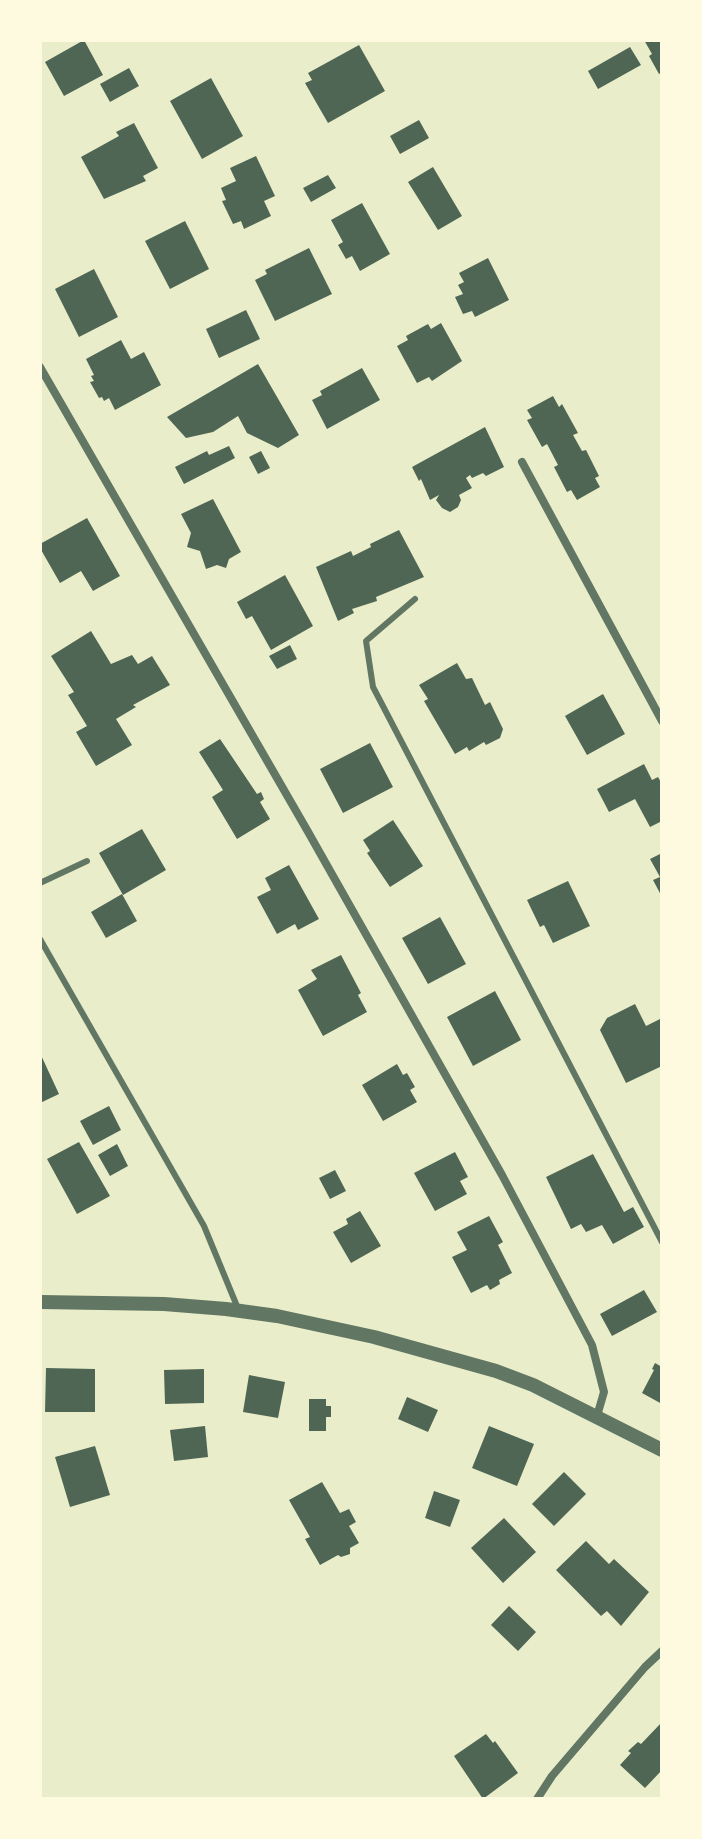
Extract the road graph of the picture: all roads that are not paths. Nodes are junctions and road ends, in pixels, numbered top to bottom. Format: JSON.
{"nodes":[{"id":1,"x":40,"y":367,"type":"edge"},
{"id":2,"x":522,"y":462,"type":"dead end"},
{"id":3,"x":415,"y":599,"type":"dead end"},
{"id":4,"x":662,"y":721,"type":"edge"},
{"id":5,"x":87,"y":861,"type":"dead end"},
{"id":6,"x":40,"y":883,"type":"edge"},
{"id":7,"x":40,"y":939,"type":"edge"},
{"id":8,"x":662,"y":1242,"type":"edge"},
{"id":9,"x":40,"y":1302,"type":"edge"},
{"id":10,"x":239,"y":1311,"type":"junction"},
{"id":11,"x":597,"y":1416,"type":"junction"},
{"id":12,"x":662,"y":1450,"type":"edge"},
{"id":13,"x":662,"y":1651,"type":"edge"},
{"id":14,"x":537,"y":1799,"type":"edge"}],
"edges":[{"from":1,"to":11,"type":"street"},
{"from":2,"to":4,"type":"street"},
{"from":3,"to":8,"type":"lane"},
{"from":5,"to":6,"type":"lane"},
{"from":7,"to":10,"type":"lane"},
{"from":9,"to":10,"type":"street"},
{"from":10,"to":11,"type":"street"},
{"from":11,"to":12,"type":"street"},
{"from":13,"to":14,"type":"street"}]}
